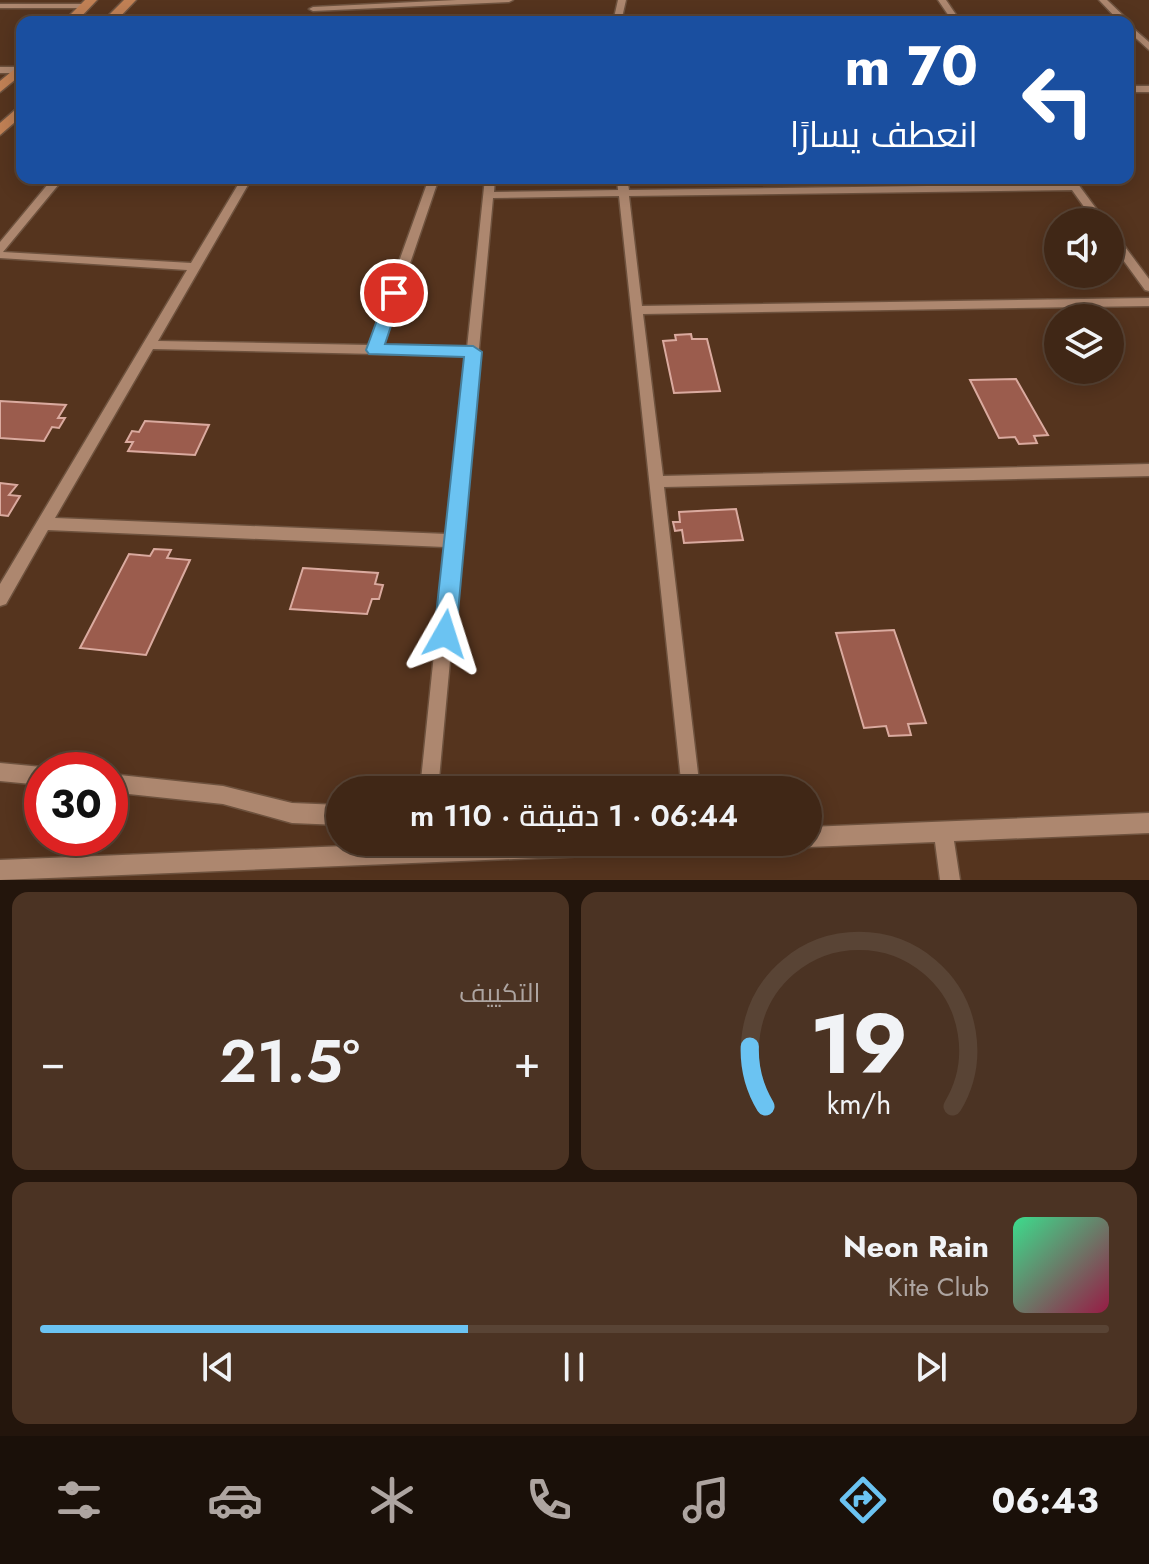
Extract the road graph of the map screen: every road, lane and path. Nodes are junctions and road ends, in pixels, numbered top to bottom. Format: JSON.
{"nodes":[{"id":1,"x":130,"y":0,"type":"edge"},
{"id":2,"x":318,"y":0,"type":"edge"},
{"id":3,"x":509,"y":0,"type":"edge"},
{"id":4,"x":1103,"y":0,"type":"edge"},
{"id":5,"x":88,"y":3,"type":"edge"},
{"id":6,"x":0,"y":6,"type":"edge"},
{"id":7,"x":313,"y":9,"type":"junction"},
{"id":8,"x":114,"y":16,"type":"edge"},
{"id":9,"x":309,"y":16,"type":"edge"},
{"id":10,"x":1118,"y":16,"type":"edge"},
{"id":11,"x":1134,"y":32,"type":"edge"},
{"id":12,"x":1149,"y":47,"type":"edge"},
{"id":13,"x":16,"y":74,"type":"edge"},
{"id":14,"x":0,"y":88,"type":"edge"},
{"id":15,"x":16,"y":114,"type":"edge"},
{"id":16,"x":0,"y":131,"type":"edge"},
{"id":17,"x":54,"y":184,"type":"edge"},
{"id":18,"x":243,"y":184,"type":"edge"},
{"id":19,"x":432,"y":184,"type":"edge"},
{"id":20,"x":490,"y":184,"type":"edge"},
{"id":21,"x":772,"y":184,"type":"edge"},
{"id":22,"x":1072,"y":184,"type":"edge"},
{"id":23,"x":623,"y":185,"type":"edge"},
{"id":24,"x":489,"y":195,"type":"junction"},
{"id":25,"x":1090,"y":208,"type":"edge"},
{"id":26,"x":0,"y":252,"type":"edge"},
{"id":27,"x":1124,"y":253,"type":"edge"},
{"id":28,"x":195,"y":267,"type":"junction"},
{"id":29,"x":1149,"y":287,"type":"edge"},
{"id":30,"x":1149,"y":302,"type":"edge"},
{"id":31,"x":636,"y":310,"type":"junction"},
{"id":32,"x":149,"y":345,"type":"junction"},
{"id":33,"x":374,"y":350,"type":"junction"},
{"id":34,"x":473,"y":352,"type":"junction"},
{"id":35,"x":1149,"y":470,"type":"edge"},
{"id":36,"x":655,"y":482,"type":"junction"},
{"id":37,"x":44,"y":524,"type":"junction"},
{"id":38,"x":454,"y":541,"type":"junction"},
{"id":39,"x":0,"y":599,"type":"edge"},
{"id":40,"x":0,"y":772,"type":"edge"},
{"id":41,"x":24,"y":774,"type":"edge"},
{"id":42,"x":430,"y":776,"type":"edge"},
{"id":43,"x":689,"y":776,"type":"edge"},
{"id":44,"x":128,"y":785,"type":"edge"},
{"id":45,"x":326,"y":814,"type":"edge"},
{"id":46,"x":1149,"y":823,"type":"edge"},
{"id":47,"x":943,"y":832,"type":"junction"},
{"id":48,"x":822,"y":836,"type":"edge"},
{"id":49,"x":326,"y":852,"type":"edge"},
{"id":50,"x":0,"y":870,"type":"edge"},
{"id":51,"x":950,"y":880,"type":"edge"}],
"edges":[{"from":1,"to":8,"type":"main road"},
{"from":2,"to":7,"type":"street"},
{"from":3,"to":7,"type":"street"},
{"from":4,"to":10,"type":"street"},
{"from":5,"to":6,"type":"street"},
{"from":7,"to":9,"type":"street"},
{"from":11,"to":12,"type":"street"},
{"from":13,"to":14,"type":"main road"},
{"from":15,"to":16,"type":"main road"},
{"from":17,"to":26,"type":"street"},
{"from":18,"to":28,"type":"street"},
{"from":19,"to":33,"type":"street"},
{"from":20,"to":24,"type":"street"},
{"from":21,"to":23,"type":"street"},
{"from":22,"to":25,"type":"street"},
{"from":23,"to":24,"type":"street"},
{"from":23,"to":31,"type":"street"},
{"from":24,"to":34,"type":"street"},
{"from":26,"to":28,"type":"street"},
{"from":27,"to":29,"type":"street"},
{"from":28,"to":32,"type":"street"},
{"from":30,"to":31,"type":"street"},
{"from":31,"to":36,"type":"street"},
{"from":32,"to":33,"type":"street"},
{"from":32,"to":37,"type":"street"},
{"from":33,"to":34,"type":"street"},
{"from":34,"to":38,"type":"street"},
{"from":35,"to":36,"type":"street"},
{"from":36,"to":43,"type":"street"},
{"from":37,"to":38,"type":"street"},
{"from":37,"to":39,"type":"street"},
{"from":38,"to":42,"type":"street"},
{"from":40,"to":41,"type":"street"},
{"from":44,"to":45,"type":"street"},
{"from":46,"to":47,"type":"street"},
{"from":47,"to":48,"type":"street"},
{"from":47,"to":51,"type":"street"},
{"from":49,"to":50,"type":"street"}]}
